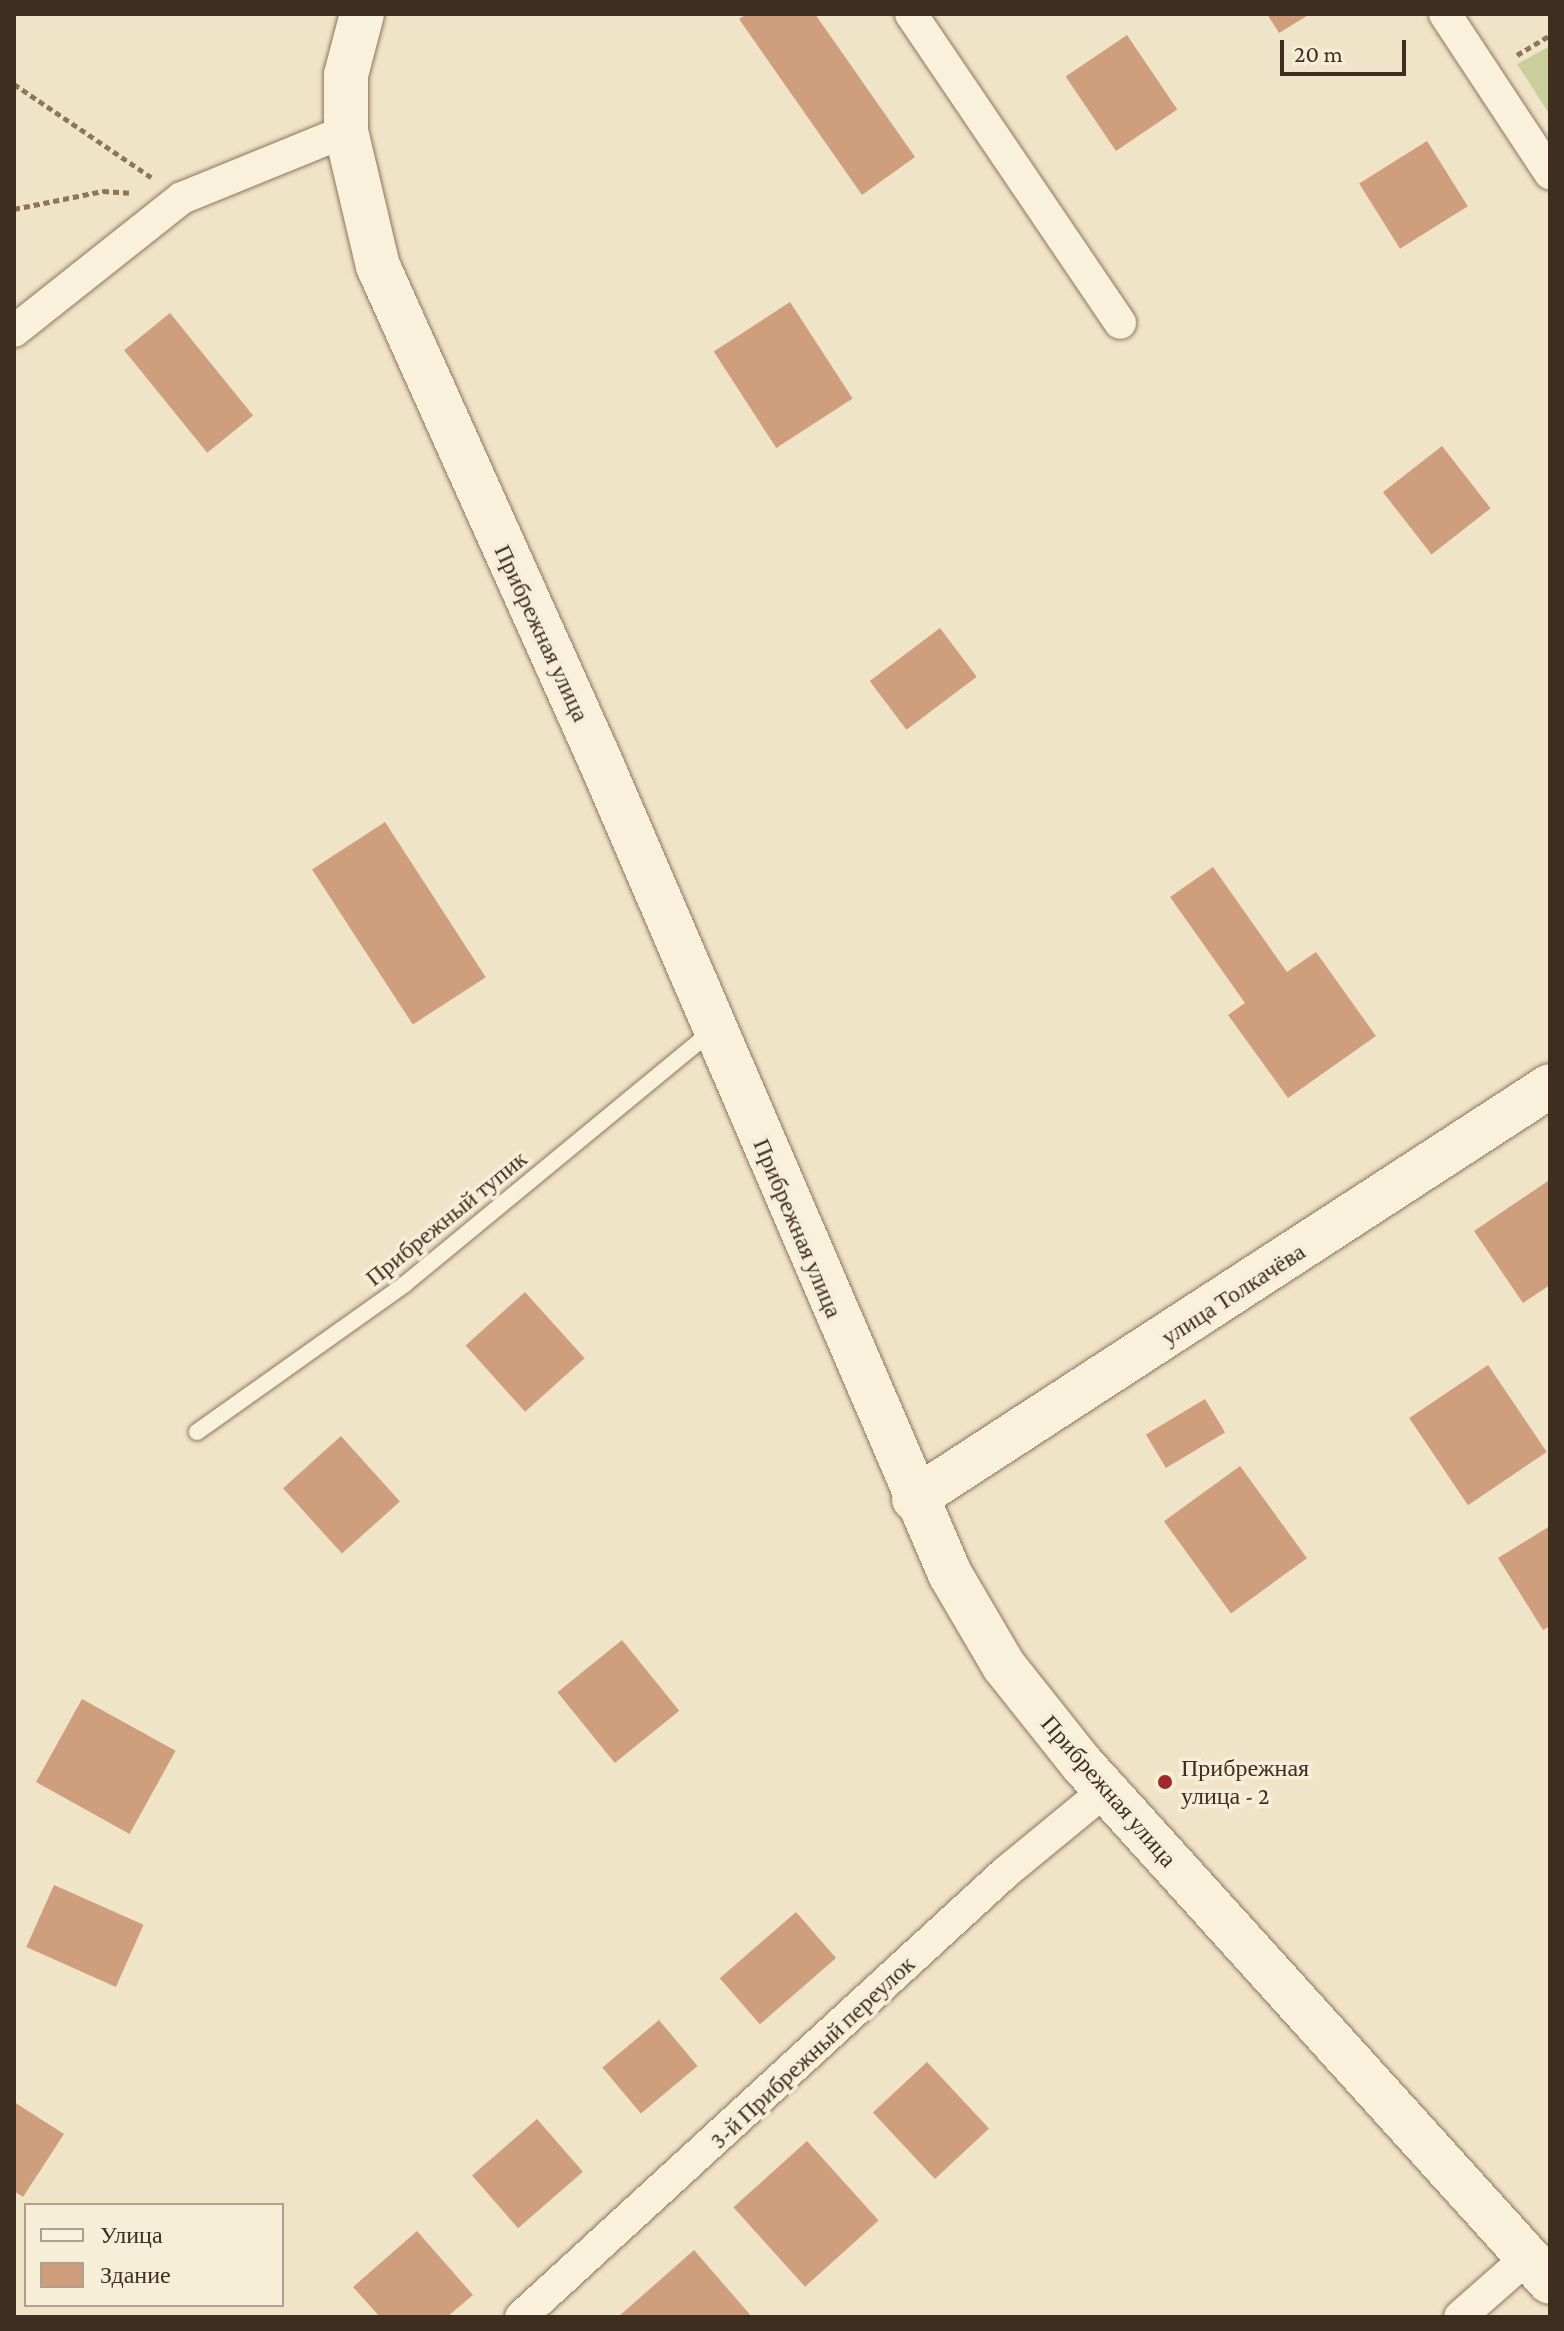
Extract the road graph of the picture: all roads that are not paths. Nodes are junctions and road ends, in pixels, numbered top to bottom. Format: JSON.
{"nodes":[{"id":1,"x":362,"y":14,"type":"edge"},
{"id":2,"x":911,"y":14,"type":"edge"},
{"id":3,"x":1445,"y":14,"type":"edge"},
{"id":4,"x":346,"y":131,"type":"junction"},
{"id":5,"x":1550,"y":173,"type":"edge"},
{"id":6,"x":1120,"y":323,"type":"dead end"},
{"id":7,"x":14,"y":331,"type":"edge"},
{"id":8,"x":715,"y":1028,"type":"junction"},
{"id":9,"x":1550,"y":1086,"type":"edge"},
{"id":10,"x":197,"y":1432,"type":"dead end"},
{"id":11,"x":914,"y":1499,"type":"junction"},
{"id":12,"x":1106,"y":1790,"type":"junction"},
{"id":13,"x":1538,"y":2270,"type":"edge"},
{"id":14,"x":521,"y":2317,"type":"edge"},
{"id":15,"x":1460,"y":2317,"type":"edge"}],
"edges":[{"from":1,"to":4,"type":"street","name":"Прибрежная улица"},
{"from":2,"to":6,"type":"street"},
{"from":3,"to":5,"type":"street"},
{"from":4,"to":7,"type":"street"},
{"from":4,"to":8,"type":"street","name":"Прибрежная улица"},
{"from":8,"to":10,"type":"lane","name":"Прибрежный тупик"},
{"from":8,"to":11,"type":"street","name":"Прибрежная улица"},
{"from":9,"to":11,"type":"street","name":"улица Толкачёва"},
{"from":11,"to":12,"type":"street","name":"Прибрежная улица"},
{"from":12,"to":13,"type":"street","name":"Прибрежная улица"},
{"from":12,"to":14,"type":"street","name":"3-й Прибрежный переулок"},
{"from":13,"to":15,"type":"street"}]}
